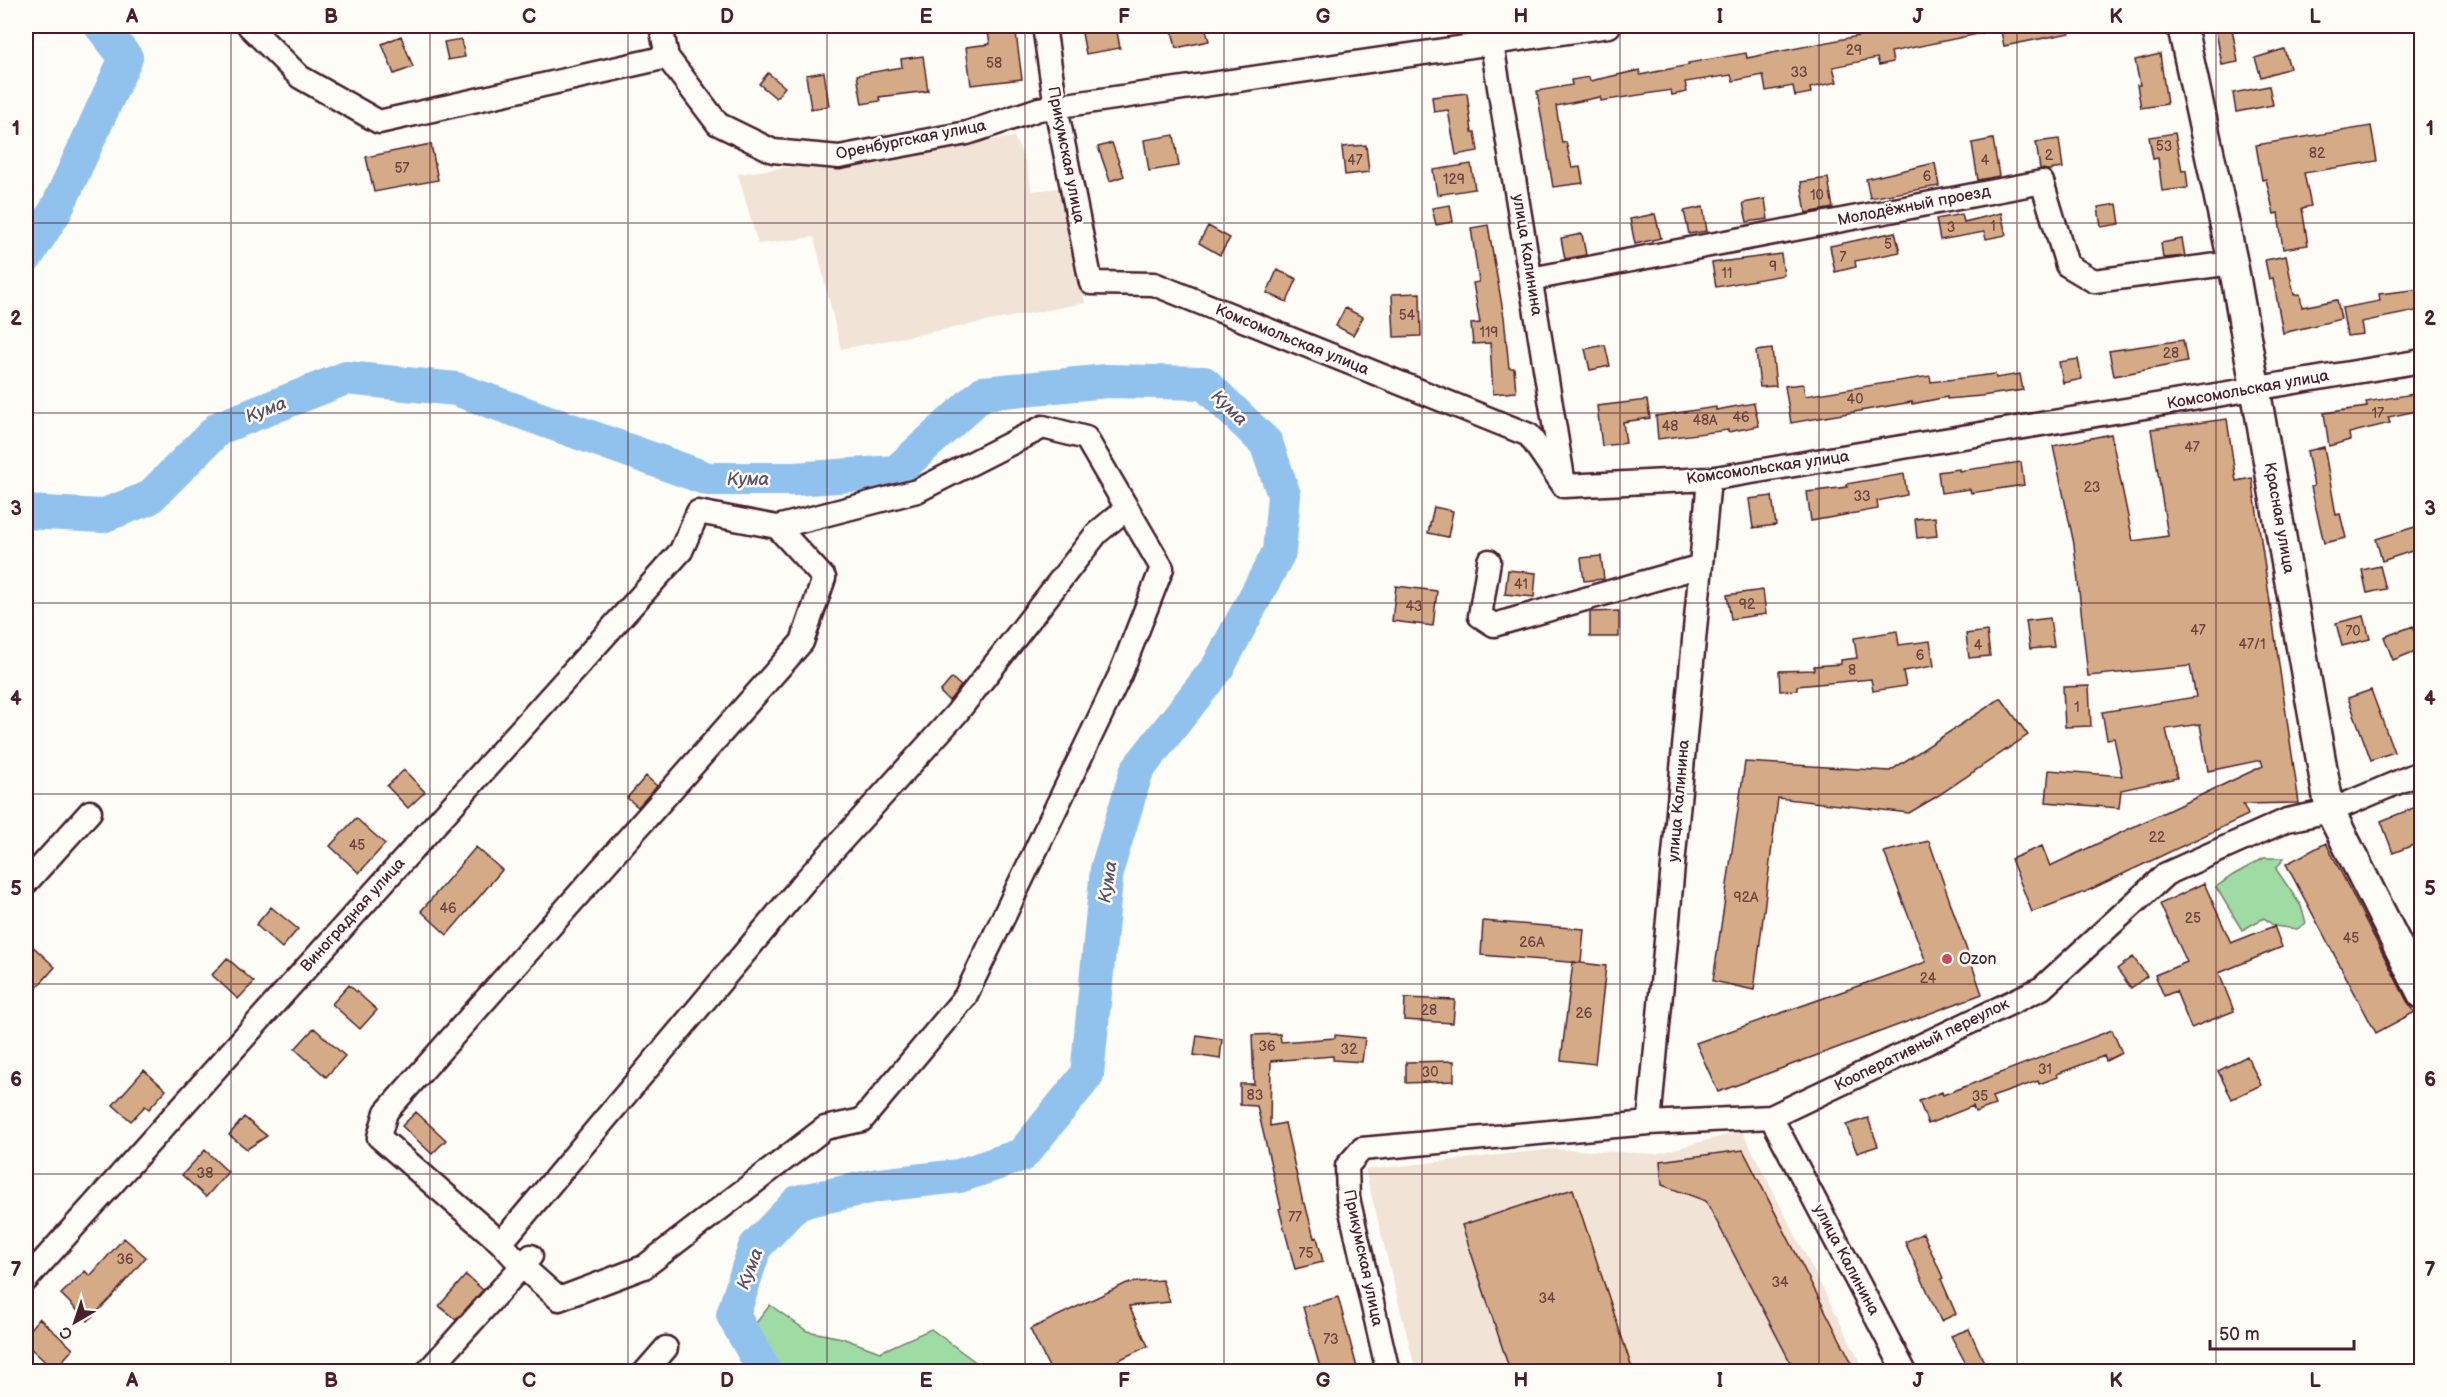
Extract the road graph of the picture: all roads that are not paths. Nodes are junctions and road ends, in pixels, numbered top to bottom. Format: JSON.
{"nodes":[{"id":1,"x":249,"y":26,"type":"edge"},
{"id":2,"x":661,"y":26,"type":"edge"},
{"id":3,"x":1044,"y":26,"type":"edge"},
{"id":4,"x":1609,"y":26,"type":"edge"},
{"id":5,"x":2182,"y":26,"type":"edge"},
{"id":6,"x":1491,"y":35,"type":"edge"},
{"id":7,"x":667,"y":57,"type":"junction"},
{"id":8,"x":1056,"y":107,"type":"junction"},
{"id":9,"x":2234,"y":263,"type":"junction"},
{"id":10,"x":1531,"y":279,"type":"junction"},
{"id":11,"x":1091,"y":284,"type":"joint"},
{"id":12,"x":2421,"y":361,"type":"edge"},
{"id":13,"x":2256,"y":389,"type":"junction"},
{"id":14,"x":1709,"y":479,"type":"junction"},
{"id":15,"x":1564,"y":486,"type":"junction"},
{"id":16,"x":1127,"y":508,"type":"junction"},
{"id":17,"x":777,"y":527,"type":"junction"},
{"id":18,"x":1489,"y":561,"type":"dead end"},
{"id":19,"x":1701,"y":566,"type":"junction"},
{"id":20,"x":2421,"y":772,"type":"edge"},
{"id":21,"x":2330,"y":811,"type":"junction"},
{"id":22,"x":90,"y":812,"type":"dead end"},
{"id":23,"x":26,"y":883,"type":"edge"},
{"id":24,"x":2421,"y":994,"type":"edge"},
{"id":25,"x":1771,"y":1117,"type":"junction"},
{"id":26,"x":1649,"y":1124,"type":"junction"},
{"id":27,"x":1362,"y":1149,"type":"joint"},
{"id":28,"x":501,"y":1243,"type":"junction"},
{"id":29,"x":527,"y":1261,"type":"junction"},
{"id":30,"x":26,"y":1280,"type":"edge"},
{"id":31,"x":666,"y":1348,"type":"dead end"},
{"id":32,"x":427,"y":1371,"type":"edge"},
{"id":33,"x":645,"y":1371,"type":"edge"},
{"id":34,"x":1388,"y":1371,"type":"edge"},
{"id":35,"x":1905,"y":1371,"type":"edge"}],
"edges":[{"from":1,"to":7,"type":"street"},
{"from":2,"to":7,"type":"street"},
{"from":3,"to":8,"type":"street","name":"Прикумская улица"},
{"from":4,"to":6,"type":"street","name":"Оренбургская улица"},
{"from":5,"to":9,"type":"street","name":"Красная улица"},
{"from":6,"to":8,"type":"street","name":"Оренбургская улица"},
{"from":6,"to":10,"type":"street","name":"улица Калинина"},
{"from":7,"to":8,"type":"street","name":"Оренбургская улица"},
{"from":8,"to":11,"type":"street","name":"Прикумская улица"},
{"from":9,"to":10,"type":"street","name":"Молодёжный проезд"},
{"from":9,"to":13,"type":"street","name":"Красная улица"},
{"from":10,"to":15,"type":"street","name":"улица Калинина"},
{"from":11,"to":15,"type":"street","name":"Комсомольская улица"},
{"from":12,"to":13,"type":"street","name":"Комсомольская улица"},
{"from":13,"to":14,"type":"street","name":"Комсомольская улица"},
{"from":13,"to":21,"type":"street","name":"Красная улица"},
{"from":14,"to":15,"type":"street","name":"Комсомольская улица"},
{"from":14,"to":19,"type":"street","name":"улица Калинина"},
{"from":16,"to":17,"type":"street"},
{"from":16,"to":28,"type":"street"},
{"from":16,"to":29,"type":"street"},
{"from":17,"to":28,"type":"street"},
{"from":17,"to":30,"type":"street","name":"Виноградная улица"},
{"from":18,"to":19,"type":"street"},
{"from":19,"to":26,"type":"street","name":"улица Калинина"},
{"from":20,"to":21,"type":"street","name":"Кооперативный переулок"},
{"from":21,"to":24,"type":"street","name":"Красная улица"},
{"from":21,"to":25,"type":"street","name":"Кооперативный переулок"},
{"from":22,"to":23,"type":"street"},
{"from":25,"to":26,"type":"street","name":"Кооперативный переулок"},
{"from":25,"to":35,"type":"street","name":"улица Калинина"},
{"from":26,"to":27,"type":"street","name":"Кооперативный переулок"},
{"from":27,"to":34,"type":"street","name":"Прикумская улица"},
{"from":28,"to":29,"type":"street"},
{"from":29,"to":32,"type":"street"},
{"from":31,"to":33,"type":"street"}]}
